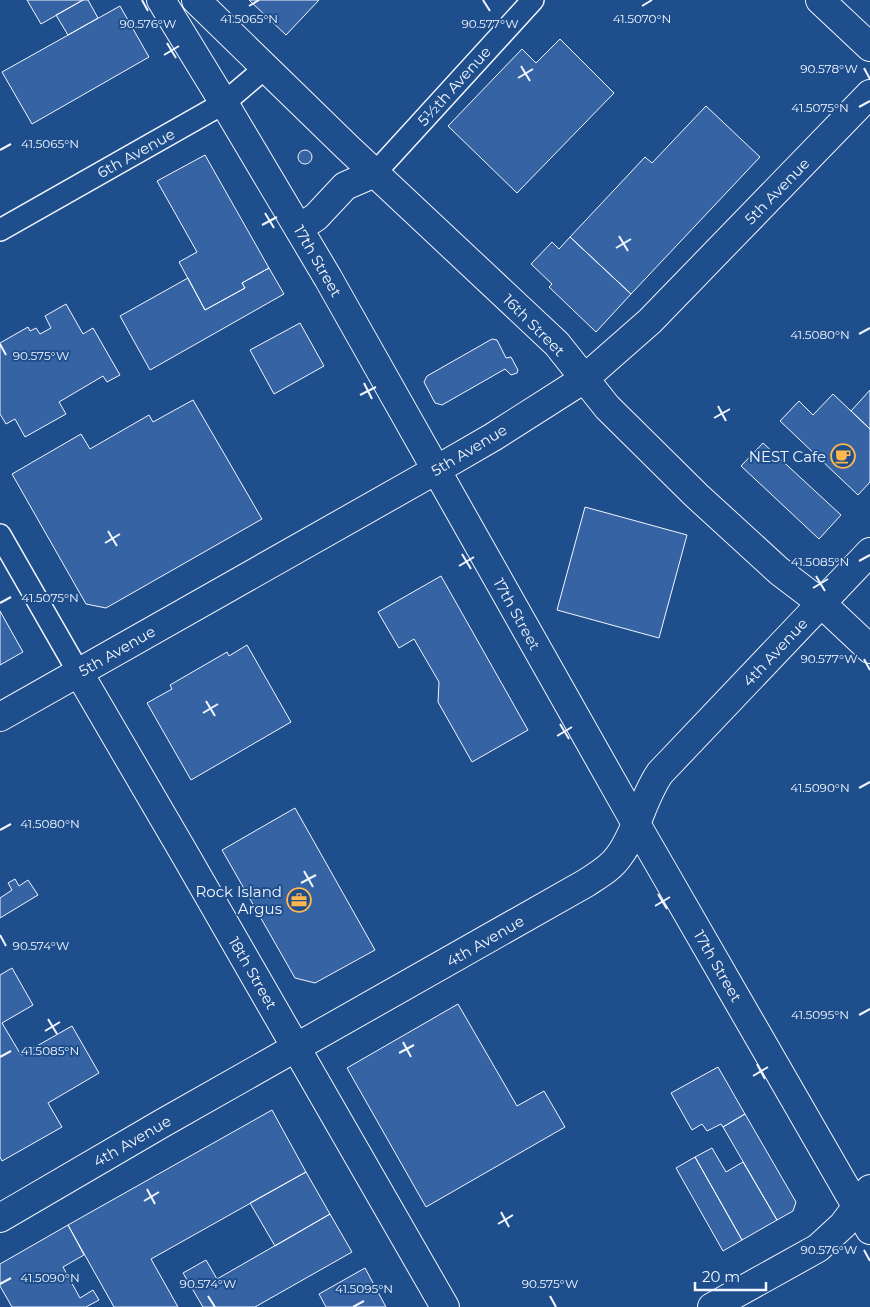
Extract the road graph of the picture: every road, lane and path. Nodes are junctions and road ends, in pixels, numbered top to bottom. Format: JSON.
{"nodes":[{"id":1,"x":161,"y":0,"type":"edge"},
{"id":2,"x":196,"y":0,"type":"edge"},
{"id":3,"x":533,"y":0,"type":"edge"},
{"id":4,"x":820,"y":0,"type":"edge"},
{"id":5,"x":870,"y":47,"type":"edge"},
{"id":6,"x":265,"y":68,"type":"junction"},
{"id":7,"x":870,"y":94,"type":"edge"},
{"id":8,"x":224,"y":103,"type":"junction"},
{"id":9,"x":375,"y":173,"type":"junction"},
{"id":10,"x":299,"y":228,"type":"junction"},
{"id":11,"x":0,"y":230,"type":"edge"},
{"id":12,"x":584,"y":380,"type":"junction"},
{"id":13,"x":436,"y":470,"type":"junction"},
{"id":14,"x":0,"y":535,"type":"edge"},
{"id":15,"x":870,"y":552,"type":"edge"},
{"id":16,"x":821,"y":602,"type":"junction"},
{"id":17,"x":870,"y":649,"type":"edge"},
{"id":18,"x":79,"y":673,"type":"junction"},
{"id":19,"x":0,"y":717,"type":"edge"},
{"id":20,"x":635,"y":822,"type":"junction"},
{"id":21,"x":295,"y":1049,"type":"junction"},
{"id":22,"x":866,"y":1209,"type":"edge"},
{"id":23,"x":0,"y":1218,"type":"edge"},
{"id":24,"x":445,"y":1307,"type":"edge"},
{"id":25,"x":712,"y":1307,"type":"edge"}],
"edges":[{"from":1,"to":8,"type":"street","name":"17th Street"},
{"from":2,"to":6,"type":"street","name":"16th Street"},
{"from":3,"to":9,"type":"street","name":"5½th Avenue"},
{"from":4,"to":5,"type":"street"},
{"from":6,"to":8,"type":"street","name":"6th Avenue"},
{"from":6,"to":9,"type":"street","name":"16th Street"},
{"from":7,"to":12,"type":"street","name":"5th Avenue"},
{"from":8,"to":10,"type":"street","name":"17th Street"},
{"from":8,"to":11,"type":"street","name":"6th Avenue"},
{"from":9,"to":10,"type":"street"},
{"from":9,"to":12,"type":"street","name":"16th Street"},
{"from":10,"to":13,"type":"street","name":"17th Street"},
{"from":12,"to":13,"type":"street","name":"5th Avenue"},
{"from":12,"to":16,"type":"street","name":"16th Street"},
{"from":13,"to":18,"type":"street","name":"5th Avenue"},
{"from":13,"to":20,"type":"street","name":"17th Street"},
{"from":14,"to":18,"type":"street","name":"18th Street"},
{"from":15,"to":16,"type":"street","name":"4th Avenue"},
{"from":16,"to":17,"type":"street","name":"16th Street"},
{"from":16,"to":20,"type":"street","name":"4th Avenue"},
{"from":18,"to":19,"type":"street","name":"5th Avenue"},
{"from":18,"to":21,"type":"street","name":"18th Street"},
{"from":20,"to":21,"type":"street","name":"4th Avenue"},
{"from":20,"to":22,"type":"street","name":"17th Street"},
{"from":21,"to":23,"type":"street","name":"4th Avenue"},
{"from":21,"to":24,"type":"street","name":"18th Street"},
{"from":22,"to":25,"type":"street"}]}
